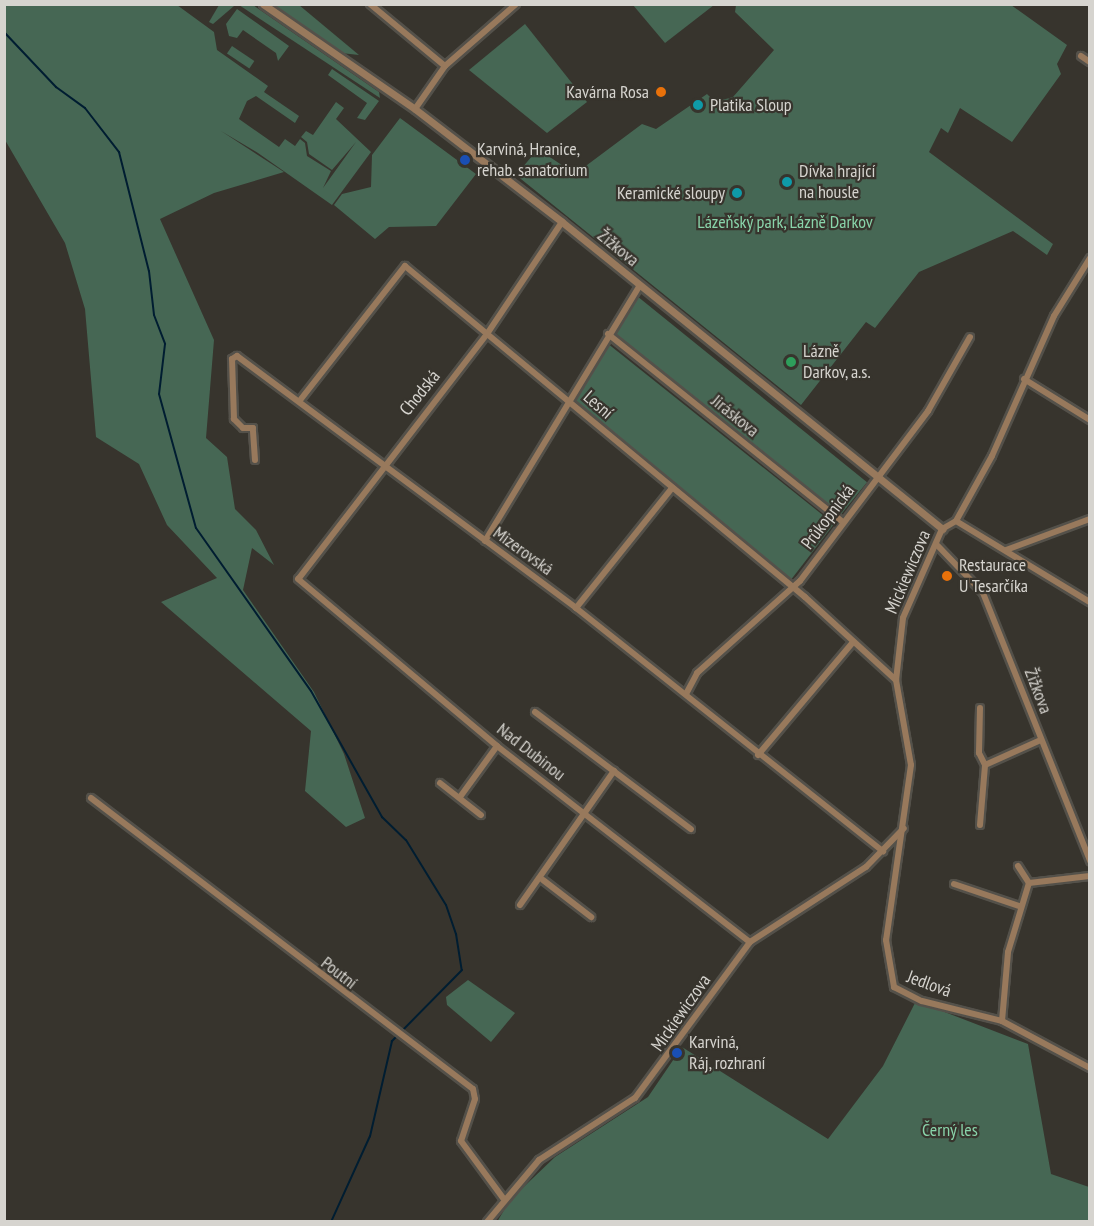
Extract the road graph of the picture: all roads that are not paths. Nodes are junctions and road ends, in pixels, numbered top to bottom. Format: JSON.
{"nodes":[{"id":1,"x":263,"y":4,"type":"edge"},
{"id":2,"x":370,"y":4,"type":"edge"},
{"id":3,"x":516,"y":4,"type":"edge"},
{"id":4,"x":1081,"y":56,"type":"dead end"},
{"id":5,"x":1089,"y":62,"type":"edge"},
{"id":6,"x":445,"y":66,"type":"junction"},
{"id":7,"x":415,"y":109,"type":"junction"},
{"id":8,"x":562,"y":222,"type":"junction"},
{"id":9,"x":1089,"y":258,"type":"edge"},
{"id":10,"x":640,"y":285,"type":"junction"},
{"id":11,"x":487,"y":334,"type":"junction"},
{"id":12,"x":608,"y":334,"type":"junction"},
{"id":13,"x":970,"y":337,"type":"dead end"},
{"id":14,"x":1024,"y":379,"type":"junction"},
{"id":15,"x":300,"y":399,"type":"junction"},
{"id":16,"x":568,"y":399,"type":"junction"},
{"id":17,"x":1089,"y":420,"type":"edge"},
{"id":18,"x":255,"y":460,"type":"dead end"},
{"id":19,"x":383,"y":462,"type":"junction"},
{"id":20,"x":879,"y":475,"type":"junction"},
{"id":21,"x":672,"y":488,"type":"junction"},
{"id":22,"x":1089,"y":519,"type":"edge"},
{"id":23,"x":956,"y":521,"type":"junction"},
{"id":24,"x":843,"y":522,"type":"junction"},
{"id":25,"x":942,"y":529,"type":"junction"},
{"id":26,"x":484,"y":541,"type":"junction"},
{"id":27,"x":938,"y":546,"type":"junction"},
{"id":28,"x":1006,"y":550,"type":"junction"},
{"id":29,"x":298,"y":579,"type":"joint"},
{"id":30,"x":793,"y":588,"type":"junction"},
{"id":31,"x":1089,"y":602,"type":"edge"},
{"id":32,"x":576,"y":608,"type":"junction"},
{"id":33,"x":853,"y":642,"type":"junction"},
{"id":34,"x":896,"y":680,"type":"junction"},
{"id":35,"x":686,"y":694,"type":"junction"},
{"id":36,"x":980,"y":708,"type":"dead end"},
{"id":37,"x":535,"y":711,"type":"dead end"},
{"id":38,"x":1041,"y":740,"type":"junction"},
{"id":39,"x":497,"y":746,"type":"junction"},
{"id":40,"x":758,"y":755,"type":"junction"},
{"id":41,"x":985,"y":765,"type":"junction"},
{"id":42,"x":614,"y":771,"type":"junction"},
{"id":43,"x":440,"y":783,"type":"dead end"},
{"id":44,"x":460,"y":797,"type":"junction"},
{"id":45,"x":91,"y":798,"type":"dead end"},
{"id":46,"x":482,"y":815,"type":"dead end"},
{"id":47,"x":588,"y":816,"type":"junction"},
{"id":48,"x":980,"y":825,"type":"dead end"},
{"id":49,"x":904,"y":827,"type":"junction"},
{"id":50,"x":691,"y":829,"type":"dead end"},
{"id":51,"x":902,"y":839,"type":"joint"},
{"id":52,"x":883,"y":851,"type":"junction"},
{"id":53,"x":1089,"y":861,"type":"edge"},
{"id":54,"x":1018,"y":866,"type":"dead end"},
{"id":55,"x":1089,"y":876,"type":"edge"},
{"id":56,"x":543,"y":880,"type":"junction"},
{"id":57,"x":1029,"y":883,"type":"junction"},
{"id":58,"x":954,"y":884,"type":"dead end"},
{"id":59,"x":520,"y":905,"type":"dead end"},
{"id":60,"x":1019,"y":906,"type":"junction"},
{"id":61,"x":591,"y":917,"type":"dead end"},
{"id":62,"x":750,"y":942,"type":"junction"},
{"id":63,"x":1002,"y":1021,"type":"junction"},
{"id":64,"x":1089,"y":1068,"type":"edge"},
{"id":65,"x":503,"y":1198,"type":"junction"},
{"id":66,"x":487,"y":1221,"type":"edge"}],
"edges":[{"from":1,"to":7,"type":"street","name":"Žižkova"},
{"from":2,"to":6,"type":"street"},
{"from":3,"to":6,"type":"street"},
{"from":4,"to":5,"type":"street"},
{"from":6,"to":7,"type":"street"},
{"from":7,"to":8,"type":"street","name":"Žižkova"},
{"from":8,"to":10,"type":"street","name":"Žižkova"},
{"from":8,"to":11,"type":"street","name":"Chodská"},
{"from":9,"to":14,"type":"street","name":"Mickiewiczova"},
{"from":10,"to":12,"type":"street"},
{"from":10,"to":20,"type":"street","name":"Žižkova"},
{"from":11,"to":15,"type":"street","name":"Lesní"},
{"from":11,"to":16,"type":"street","name":"Lesní"},
{"from":11,"to":19,"type":"street","name":"Chodská"},
{"from":12,"to":16,"type":"street"},
{"from":12,"to":24,"type":"street","name":"Jiráskova"},
{"from":13,"to":20,"type":"street","name":"Průkopnická"},
{"from":14,"to":17,"type":"street"},
{"from":14,"to":23,"type":"street","name":"Mickiewiczova"},
{"from":15,"to":18,"type":"street","name":"Mizerovská"},
{"from":15,"to":19,"type":"street","name":"Mizerovská"},
{"from":16,"to":21,"type":"street","name":"Lesní"},
{"from":16,"to":26,"type":"street"},
{"from":19,"to":26,"type":"street","name":"Mizerovská"},
{"from":19,"to":29,"type":"street","name":"Chodská"},
{"from":20,"to":24,"type":"street","name":"Průkopnická"},
{"from":20,"to":25,"type":"street","name":"Žižkova"},
{"from":21,"to":30,"type":"street","name":"Lesní"},
{"from":21,"to":32,"type":"street"},
{"from":22,"to":28,"type":"street"},
{"from":23,"to":25,"type":"street","name":"Mickiewiczova"},
{"from":23,"to":28,"type":"street"},
{"from":24,"to":30,"type":"street","name":"Průkopnická"},
{"from":25,"to":27,"type":"street","name":"Mickiewiczova"},
{"from":26,"to":32,"type":"street","name":"Mizerovská"},
{"from":27,"to":34,"type":"street","name":"Mickiewiczova"},
{"from":27,"to":38,"type":"street","name":"Žižkova"},
{"from":28,"to":31,"type":"street"},
{"from":29,"to":39,"type":"street","name":"Nad Dubinou"},
{"from":30,"to":33,"type":"street","name":"Lesní"},
{"from":30,"to":35,"type":"street","name":"Průkopnická"},
{"from":32,"to":35,"type":"street","name":"Mizerovská"},
{"from":33,"to":34,"type":"street","name":"Lesní"},
{"from":33,"to":40,"type":"street"},
{"from":34,"to":49,"type":"street","name":"Mickiewiczova"},
{"from":35,"to":40,"type":"street","name":"Mizerovská"},
{"from":36,"to":41,"type":"street"},
{"from":37,"to":42,"type":"street"},
{"from":38,"to":41,"type":"street"},
{"from":38,"to":53,"type":"street","name":"Žižkova"},
{"from":39,"to":44,"type":"street"},
{"from":39,"to":47,"type":"street","name":"Nad Dubinou"},
{"from":40,"to":52,"type":"street","name":"Mizerovská"},
{"from":41,"to":48,"type":"street"},
{"from":42,"to":47,"type":"street"},
{"from":42,"to":50,"type":"street"},
{"from":43,"to":44,"type":"street"},
{"from":44,"to":46,"type":"street"},
{"from":45,"to":65,"type":"street","name":"Poutní"},
{"from":47,"to":56,"type":"street"},
{"from":47,"to":62,"type":"street","name":"Nad Dubinou"},
{"from":49,"to":51,"type":"street","name":"Mickiewiczova"},
{"from":49,"to":52,"type":"street","name":"Mickiewiczova"},
{"from":51,"to":63,"type":"street","name":"Jedlová"},
{"from":52,"to":62,"type":"street","name":"Mickiewiczova"},
{"from":54,"to":57,"type":"street"},
{"from":55,"to":57,"type":"street"},
{"from":56,"to":59,"type":"street"},
{"from":56,"to":61,"type":"street"},
{"from":57,"to":60,"type":"street"},
{"from":58,"to":60,"type":"street"},
{"from":60,"to":63,"type":"street"},
{"from":62,"to":65,"type":"street","name":"Mickiewiczova"},
{"from":63,"to":64,"type":"street","name":"Jedlová"},
{"from":65,"to":66,"type":"street","name":"Mickiewiczova"}]}
